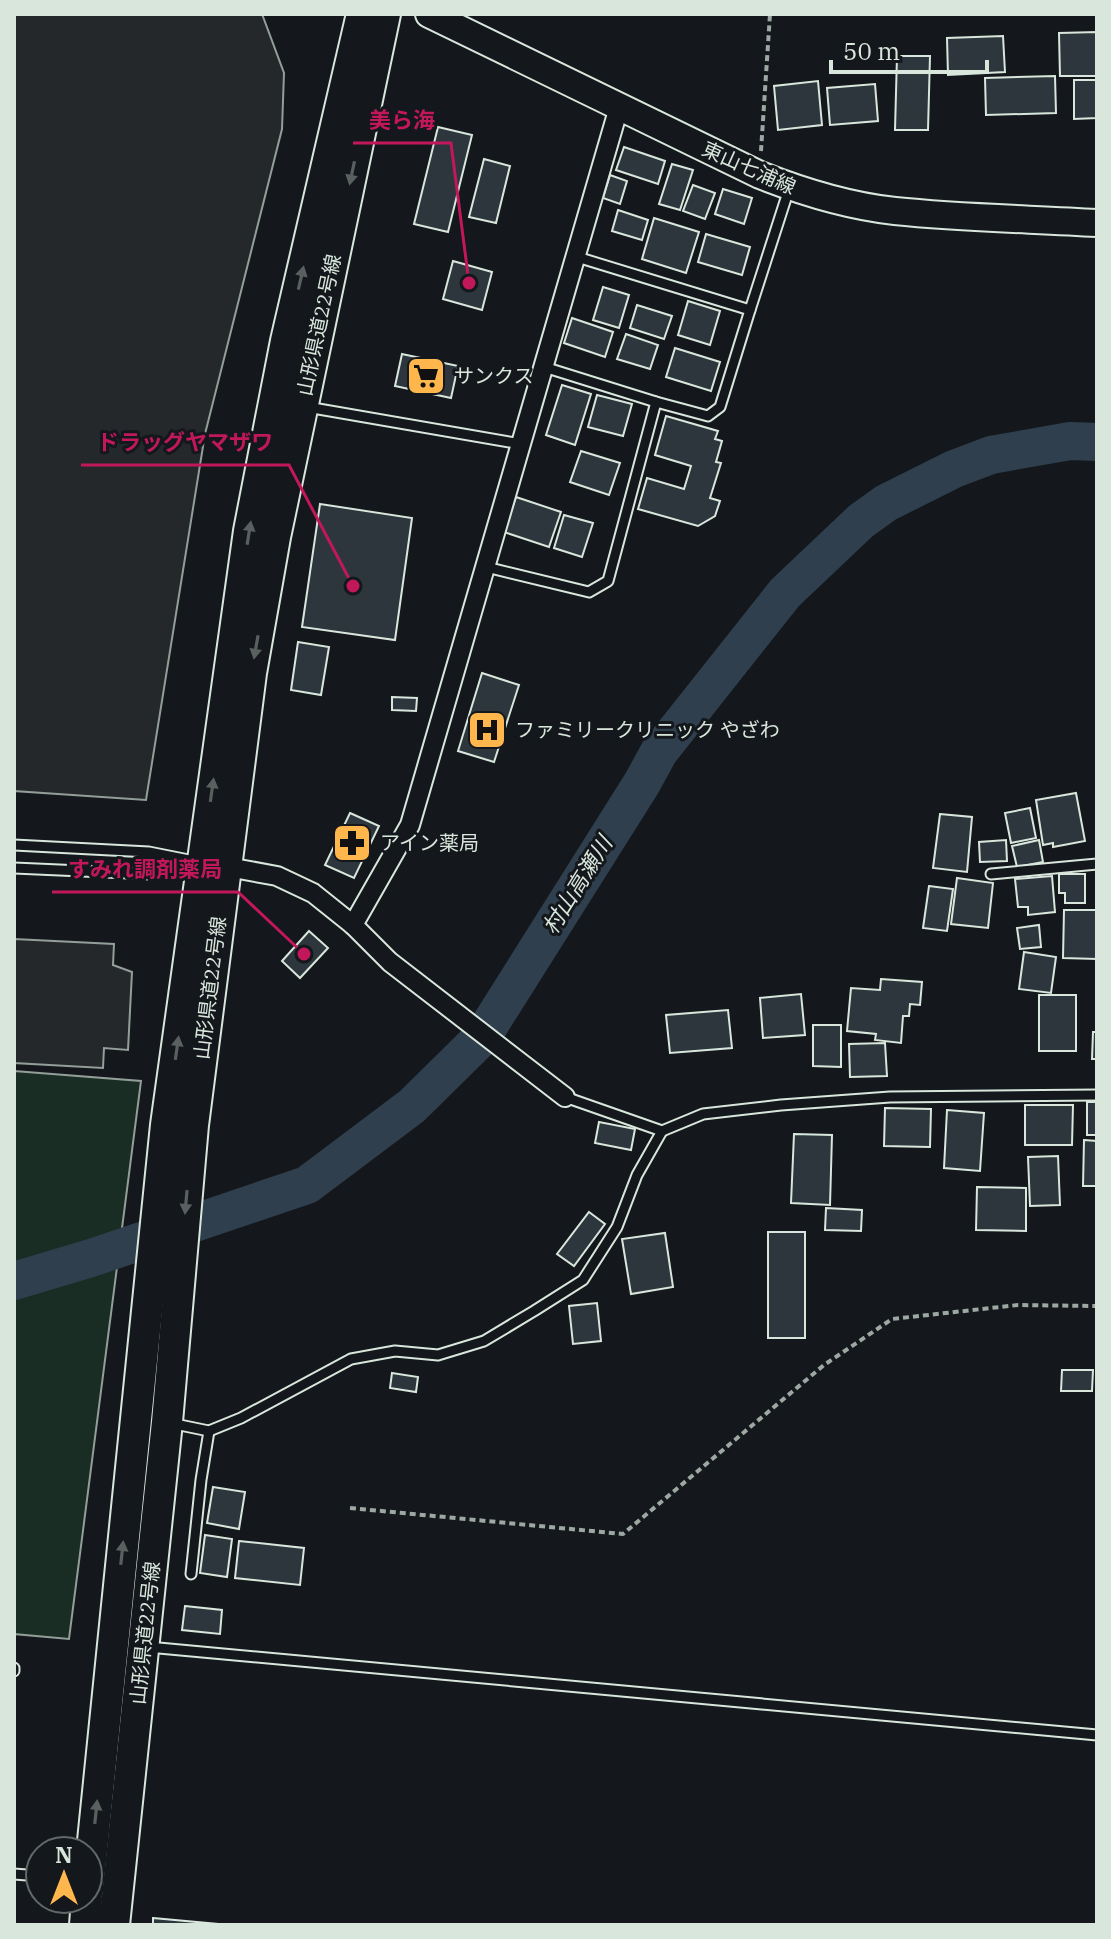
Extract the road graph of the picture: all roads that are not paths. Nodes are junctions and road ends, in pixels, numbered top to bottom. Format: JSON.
{"nodes":[{"id":1,"x":362,"y":14,"type":"edge"},
{"id":2,"x":385,"y":14,"type":"edge"},
{"id":3,"x":429,"y":14,"type":"edge"},
{"id":4,"x":619,"y":107,"type":"junction"},
{"id":5,"x":790,"y":187,"type":"junction"},
{"id":6,"x":1097,"y":223,"type":"edge"},
{"id":7,"x":577,"y":257,"type":"junction"},
{"id":8,"x":750,"y":310,"type":"junction"},
{"id":9,"x":543,"y":367,"type":"junction"},
{"id":10,"x":656,"y":402,"type":"junction"},
{"id":11,"x":302,"y":407,"type":"junction"},
{"id":12,"x":521,"y":444,"type":"junction"},
{"id":13,"x":486,"y":567,"type":"junction"},
{"id":14,"x":14,"y":845,"type":"edge"},
{"id":15,"x":214,"y":864,"type":"junction"},
{"id":16,"x":1097,"y":864,"type":"edge"},
{"id":17,"x":14,"y":868,"type":"edge"},
{"id":18,"x":991,"y":874,"type":"dead end"},
{"id":19,"x":353,"y":925,"type":"junction"},
{"id":20,"x":1097,"y":1095,"type":"edge"},
{"id":21,"x":565,"y":1097,"type":"joint"},
{"id":22,"x":180,"y":1125,"type":"junction"},
{"id":23,"x":662,"y":1131,"type":"junction"},
{"id":24,"x":167,"y":1422,"type":"junction"},
{"id":25,"x":209,"y":1431,"type":"junction"},
{"id":26,"x":191,"y":1574,"type":"dead end"},
{"id":27,"x":144,"y":1647,"type":"junction"},
{"id":28,"x":1097,"y":1735,"type":"edge"},
{"id":29,"x":93,"y":1835,"type":"edge"},
{"id":30,"x":114,"y":1925,"type":"edge"}],
"edges":[{"from":15,"to":1,"type":"main road","name":"山形県道22号線","one_way":true},
{"from":2,"to":11,"type":"main road","name":"山形県道22号線","one_way":true},
{"from":3,"to":4,"type":"main road","name":"東山七浦線"},
{"from":4,"to":5,"type":"main road","name":"東山七浦線"},
{"from":4,"to":7,"type":"street"},
{"from":5,"to":6,"type":"main road","name":"東山七浦線"},
{"from":5,"to":8,"type":"lane"},
{"from":7,"to":8,"type":"lane"},
{"from":7,"to":9,"type":"street"},
{"from":8,"to":10,"type":"lane"},
{"from":9,"to":10,"type":"lane"},
{"from":9,"to":12,"type":"street"},
{"from":10,"to":13,"type":"lane"},
{"from":11,"to":12,"type":"lane"},
{"from":11,"to":15,"type":"main road","name":"山形県道22号線","one_way":true},
{"from":12,"to":13,"type":"street"},
{"from":13,"to":19,"type":"street"},
{"from":14,"to":15,"type":"lane"},
{"from":15,"to":17,"type":"lane"},
{"from":15,"to":19,"type":"street"},
{"from":15,"to":22,"type":"main road","name":"山形県道22号線"},
{"from":16,"to":18,"type":"lane"},
{"from":19,"to":21,"type":"street"},
{"from":20,"to":23,"type":"lane"},
{"from":21,"to":23,"type":"lane"},
{"from":22,"to":24,"type":"main road","name":"山形県道22号線","one_way":true},
{"from":29,"to":22,"type":"main road","name":"山形県道22号線","one_way":true},
{"from":23,"to":25,"type":"lane"},
{"from":24,"to":25,"type":"lane"},
{"from":24,"to":27,"type":"main road","name":"山形県道22号線"},
{"from":25,"to":26,"type":"lane"},
{"from":27,"to":28,"type":"lane"},
{"from":27,"to":30,"type":"main road","name":"山形県道22号線"}]}
